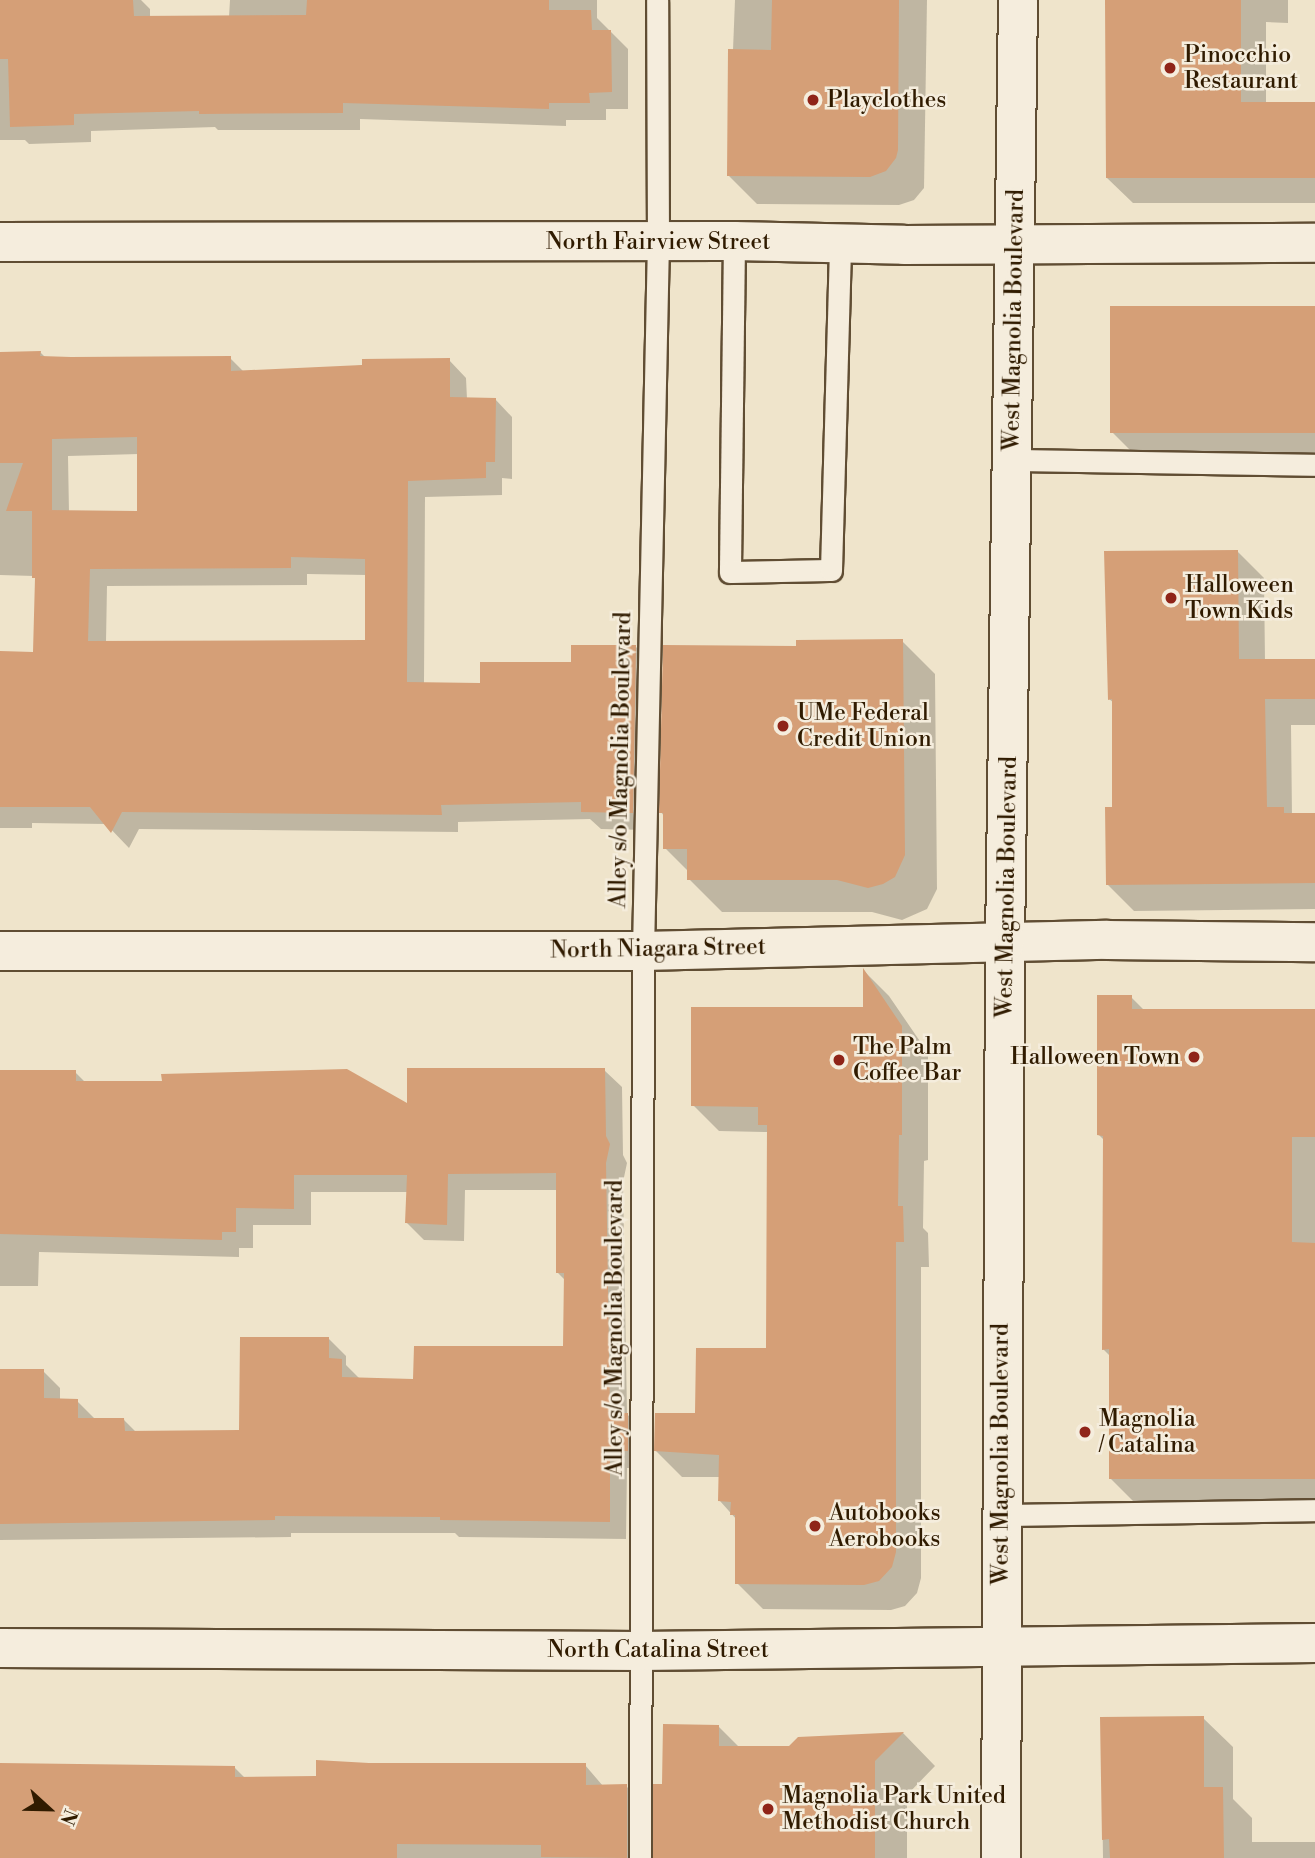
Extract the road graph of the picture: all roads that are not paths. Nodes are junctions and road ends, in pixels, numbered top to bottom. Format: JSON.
{"nodes":[{"id":1,"x":657,"y":0,"type":"edge"},
{"id":2,"x":1018,"y":0,"type":"edge"},
{"id":3,"x":734,"y":241,"type":"junction"},
{"id":4,"x":0,"y":242,"type":"edge"},
{"id":5,"x":658,"y":242,"type":"junction"},
{"id":6,"x":840,"y":243,"type":"junction"},
{"id":7,"x":1315,"y":243,"type":"edge"},
{"id":8,"x":1015,"y":245,"type":"junction"},
{"id":9,"x":1012,"y":460,"type":"junction"},
{"id":10,"x":1315,"y":465,"type":"edge"},
{"id":11,"x":1315,"y":942,"type":"edge"},
{"id":12,"x":1005,"y":943,"type":"junction"},
{"id":13,"x":0,"y":951,"type":"edge"},
{"id":14,"x":643,"y":951,"type":"junction"},
{"id":15,"x":1315,"y":1510,"type":"edge"},
{"id":16,"x":1001,"y":1515,"type":"junction"},
{"id":17,"x":1315,"y":1643,"type":"edge"},
{"id":18,"x":1000,"y":1646,"type":"junction"},
{"id":19,"x":0,"y":1648,"type":"edge"},
{"id":20,"x":640,"y":1651,"type":"junction"},
{"id":21,"x":640,"y":1858,"type":"edge"},
{"id":22,"x":1001,"y":1858,"type":"edge"}],
"edges":[{"from":1,"to":5,"type":"lane","name":"Alley s/o Magnolia Boulevard"},
{"from":2,"to":8,"type":"street","name":"West Magnolia Boulevard"},
{"from":3,"to":5,"type":"street","name":"North Fairview Street"},
{"from":3,"to":6,"type":"street","name":"North Fairview Street"},
{"from":3,"to":6,"type":"lane"},
{"from":4,"to":5,"type":"street","name":"North Fairview Street"},
{"from":5,"to":14,"type":"lane","name":"Alley s/o Magnolia Boulevard"},
{"from":6,"to":8,"type":"street","name":"North Fairview Street"},
{"from":7,"to":8,"type":"street","name":"North Fairview Street"},
{"from":8,"to":9,"type":"street","name":"West Magnolia Boulevard"},
{"from":9,"to":10,"type":"lane"},
{"from":9,"to":12,"type":"street","name":"West Magnolia Boulevard"},
{"from":11,"to":12,"type":"street","name":"North Niagara Street"},
{"from":12,"to":14,"type":"street","name":"North Niagara Street"},
{"from":12,"to":16,"type":"street","name":"West Magnolia Boulevard"},
{"from":13,"to":14,"type":"street","name":"North Niagara Street"},
{"from":14,"to":20,"type":"lane","name":"Alley s/o Magnolia Boulevard"},
{"from":15,"to":16,"type":"lane"},
{"from":16,"to":18,"type":"street","name":"West Magnolia Boulevard"},
{"from":17,"to":18,"type":"street","name":"North Catalina Street"},
{"from":18,"to":20,"type":"street","name":"North Catalina Street"},
{"from":18,"to":22,"type":"street","name":"West Magnolia Boulevard"},
{"from":19,"to":20,"type":"street","name":"North Catalina Street"},
{"from":20,"to":21,"type":"lane","name":"Alley s/o Magnolia Boulevard"}]}
